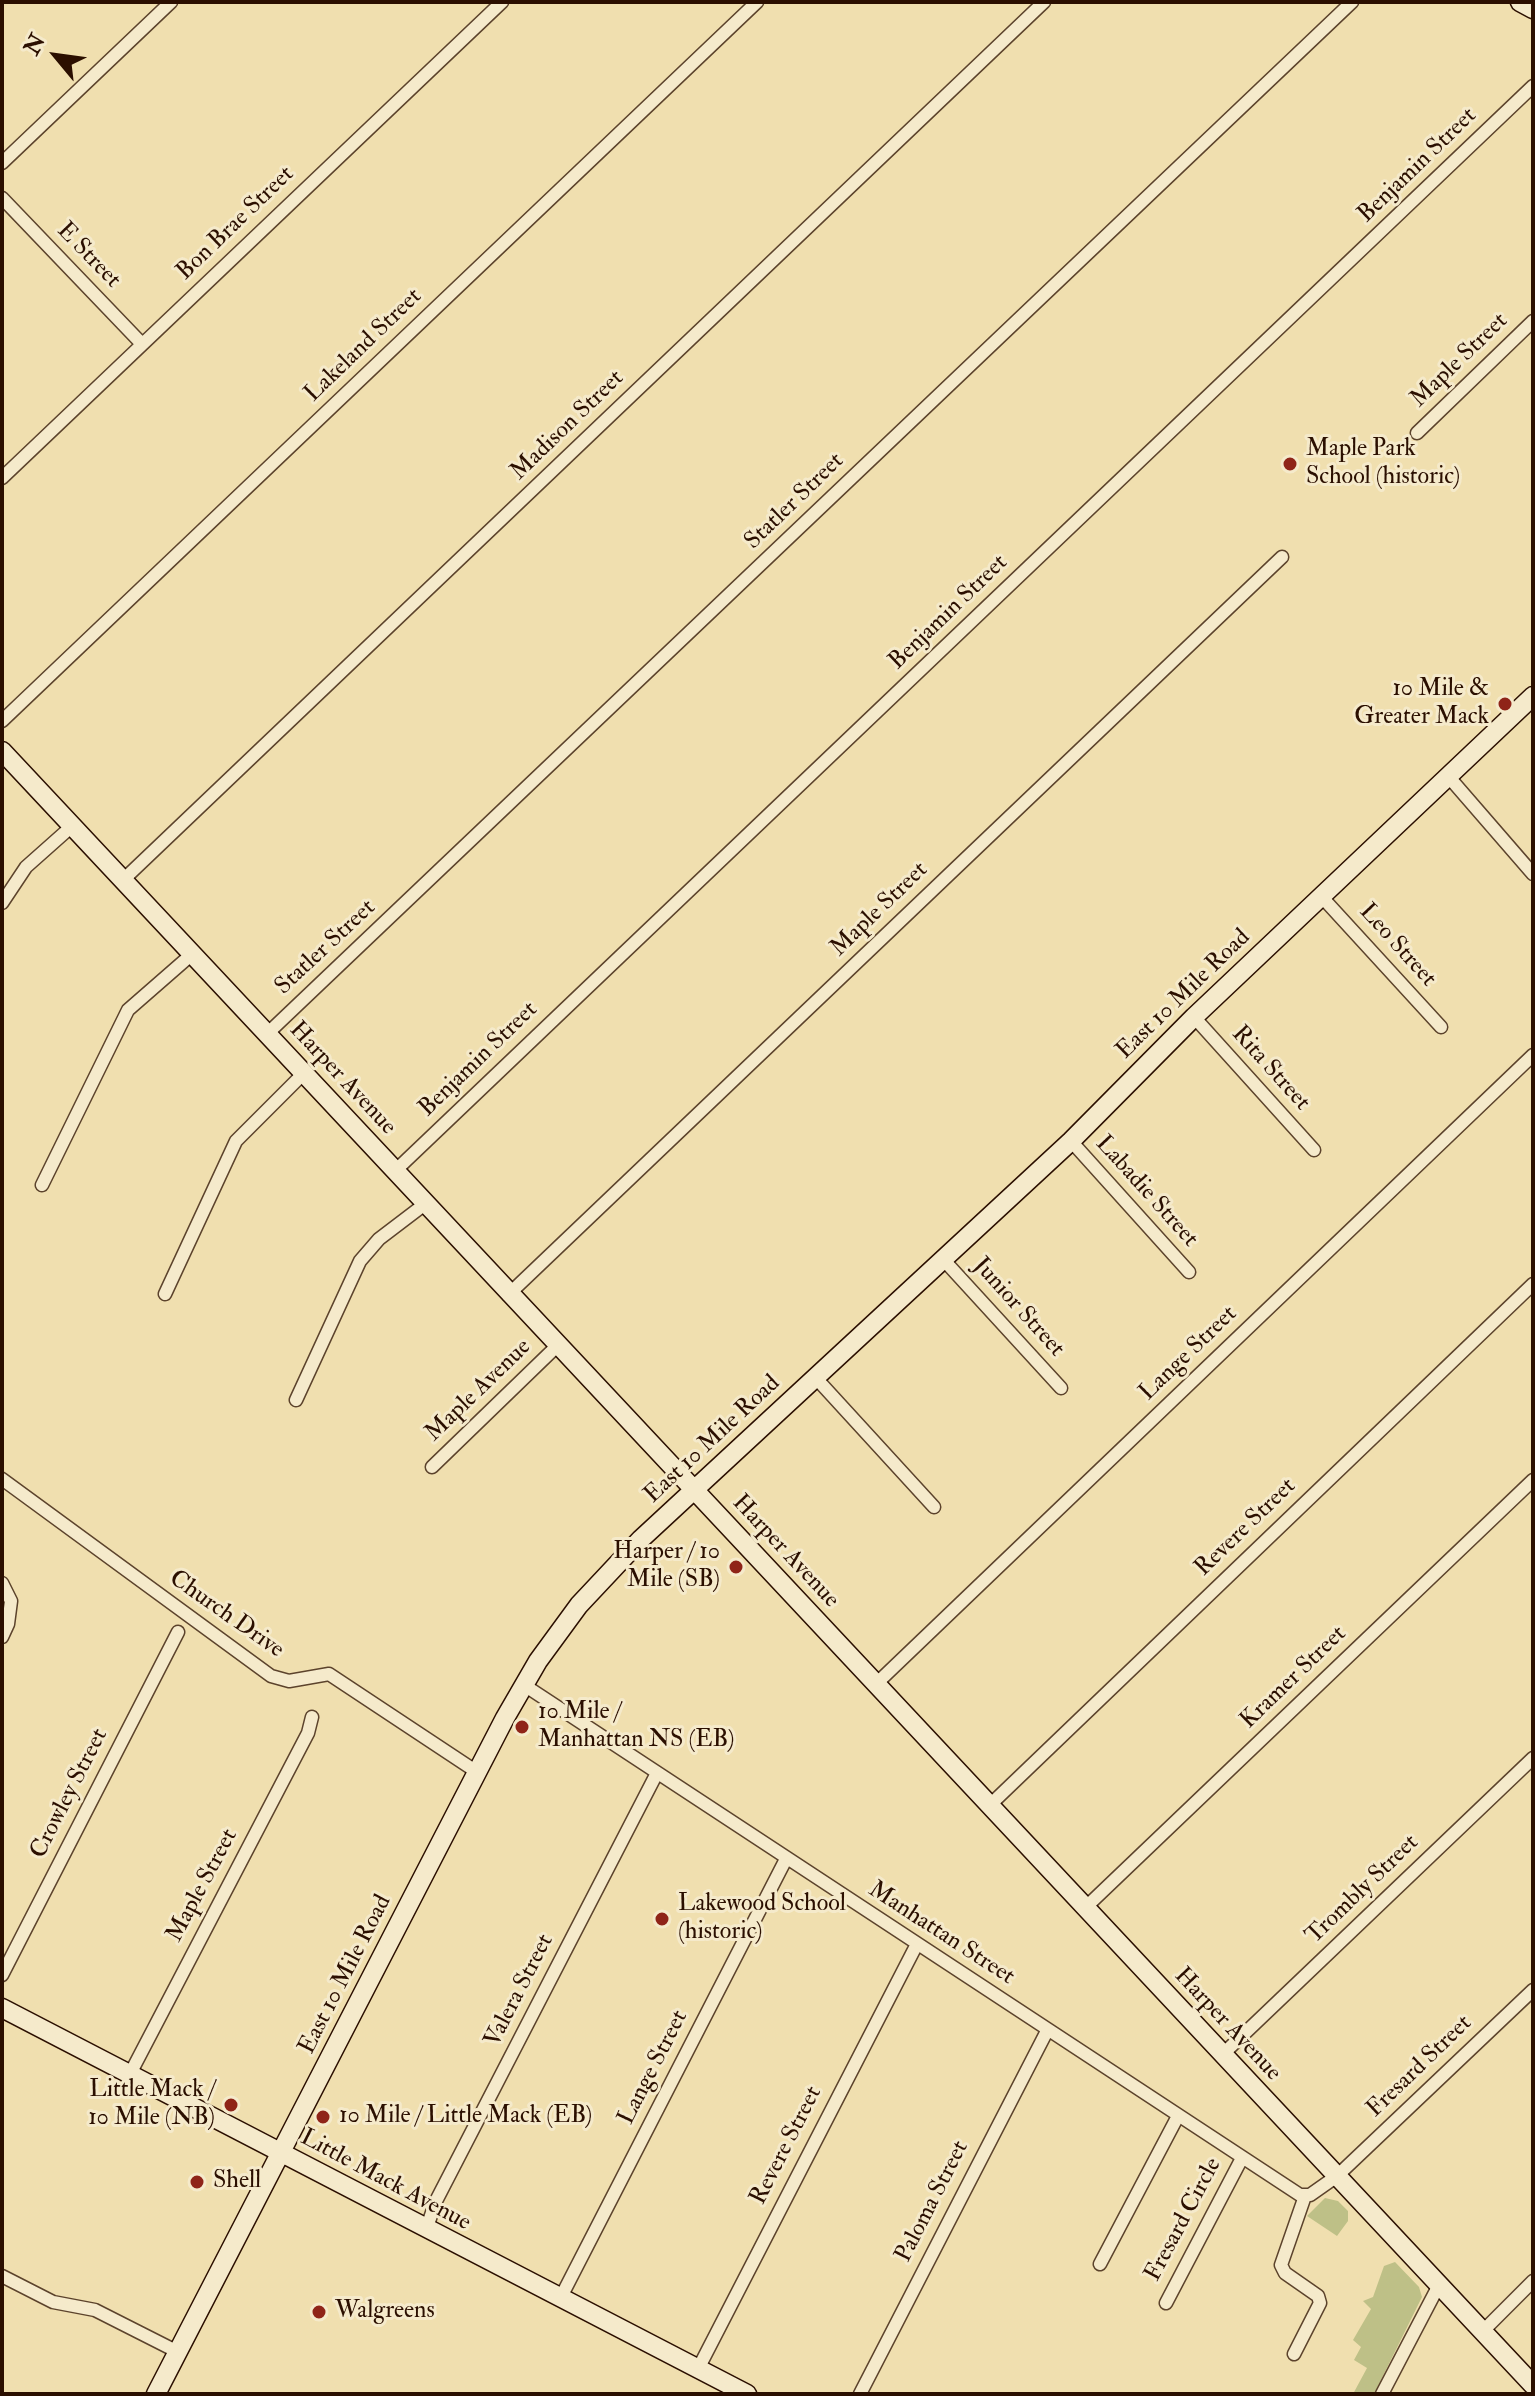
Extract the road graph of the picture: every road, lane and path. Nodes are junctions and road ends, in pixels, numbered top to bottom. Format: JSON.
{"nodes":[{"id":1,"x":171,"y":2,"type":"edge"},
{"id":2,"x":502,"y":2,"type":"edge"},
{"id":3,"x":757,"y":2,"type":"edge"},
{"id":4,"x":1044,"y":2,"type":"edge"},
{"id":5,"x":1352,"y":2,"type":"edge"},
{"id":6,"x":1520,"y":2,"type":"edge"},
{"id":7,"x":1533,"y":9,"type":"edge"},
{"id":8,"x":1533,"y":86,"type":"edge"},
{"id":9,"x":2,"y":163,"type":"edge"},
{"id":10,"x":2,"y":198,"type":"edge"},
{"id":11,"x":1533,"y":321,"type":"edge"},
{"id":12,"x":142,"y":344,"type":"junction"},
{"id":13,"x":1417,"y":433,"type":"dead end"},
{"id":14,"x":2,"y":458,"type":"edge"},
{"id":15,"x":12,"y":468,"type":"junction"},
{"id":16,"x":2,"y":478,"type":"edge"},
{"id":17,"x":1282,"y":557,"type":"dead end"},
{"id":18,"x":1533,"y":696,"type":"edge"},
{"id":19,"x":2,"y":721,"type":"edge"},
{"id":20,"x":2,"y":751,"type":"edge"},
{"id":21,"x":1448,"y":776,"type":"junction"},
{"id":22,"x":71,"y":827,"type":"junction"},
{"id":23,"x":1533,"y":874,"type":"edge"},
{"id":24,"x":122,"y":881,"type":"junction"},
{"id":25,"x":1321,"y":896,"type":"junction"},
{"id":26,"x":2,"y":903,"type":"edge"},
{"id":27,"x":191,"y":955,"type":"junction"},
{"id":28,"x":1194,"y":1017,"type":"junction"},
{"id":29,"x":1441,"y":1027,"type":"dead end"},
{"id":30,"x":268,"y":1033,"type":"junction"},
{"id":31,"x":1533,"y":1055,"type":"edge"},
{"id":32,"x":304,"y":1073,"type":"junction"},
{"id":33,"x":1071,"y":1141,"type":"junction"},
{"id":34,"x":1314,"y":1150,"type":"dead end"},
{"id":35,"x":395,"y":1171,"type":"junction"},
{"id":36,"x":42,"y":1185,"type":"dead end"},
{"id":37,"x":425,"y":1204,"type":"junction"},
{"id":38,"x":942,"y":1258,"type":"junction"},
{"id":39,"x":1189,"y":1272,"type":"dead end"},
{"id":40,"x":1533,"y":1284,"type":"edge"},
{"id":41,"x":165,"y":1294,"type":"dead end"},
{"id":42,"x":508,"y":1295,"type":"junction"},
{"id":43,"x":557,"y":1346,"type":"junction"},
{"id":44,"x":815,"y":1377,"type":"junction"},
{"id":45,"x":1061,"y":1388,"type":"dead end"},
{"id":46,"x":296,"y":1400,"type":"dead end"},
{"id":47,"x":432,"y":1467,"type":"dead end"},
{"id":48,"x":2,"y":1479,"type":"edge"},
{"id":49,"x":1533,"y":1480,"type":"edge"},
{"id":50,"x":696,"y":1491,"type":"junction"},
{"id":51,"x":934,"y":1507,"type":"dead end"},
{"id":52,"x":2,"y":1583,"type":"edge"},
{"id":53,"x":178,"y":1632,"type":"dead end"},
{"id":54,"x":2,"y":1637,"type":"edge"},
{"id":55,"x":876,"y":1684,"type":"junction"},
{"id":56,"x":524,"y":1685,"type":"junction"},
{"id":57,"x":312,"y":1717,"type":"dead end"},
{"id":58,"x":1533,"y":1758,"type":"edge"},
{"id":59,"x":477,"y":1772,"type":"junction"},
{"id":60,"x":657,"y":1773,"type":"junction"},
{"id":61,"x":990,"y":1805,"type":"junction"},
{"id":62,"x":786,"y":1859,"type":"junction"},
{"id":63,"x":1085,"y":1908,"type":"junction"},
{"id":64,"x":917,"y":1944,"type":"junction"},
{"id":65,"x":2,"y":1975,"type":"edge"},
{"id":66,"x":1533,"y":1990,"type":"edge"},
{"id":67,"x":2,"y":2008,"type":"edge"},
{"id":68,"x":1047,"y":2031,"type":"junction"},
{"id":69,"x":1223,"y":2054,"type":"junction"},
{"id":70,"x":130,"y":2074,"type":"junction"},
{"id":71,"x":1178,"y":2116,"type":"junction"},
{"id":72,"x":282,"y":2153,"type":"junction"},
{"id":73,"x":1242,"y":2158,"type":"junction"},
{"id":74,"x":1337,"y":2176,"type":"junction"},
{"id":75,"x":1305,"y":2196,"type":"junction"},
{"id":76,"x":426,"y":2230,"type":"junction"},
{"id":77,"x":1100,"y":2264,"type":"dead end"},
{"id":78,"x":2,"y":2276,"type":"edge"},
{"id":79,"x":1533,"y":2281,"type":"edge"},
{"id":80,"x":1439,"y":2285,"type":"junction"},
{"id":81,"x":561,"y":2297,"type":"junction"},
{"id":82,"x":1166,"y":2303,"type":"dead end"},
{"id":83,"x":1483,"y":2331,"type":"junction"},
{"id":84,"x":178,"y":2352,"type":"junction"},
{"id":85,"x":1294,"y":2354,"type":"dead end"},
{"id":86,"x":698,"y":2369,"type":"junction"},
{"id":87,"x":1533,"y":2385,"type":"edge"},
{"id":88,"x":156,"y":2394,"type":"edge"},
{"id":89,"x":747,"y":2394,"type":"edge"},
{"id":90,"x":860,"y":2394,"type":"edge"},
{"id":91,"x":1382,"y":2394,"type":"edge"}],
"edges":[{"from":1,"to":9,"type":"street"},
{"from":2,"to":12,"type":"street","name":"Bon Brae Street"},
{"from":3,"to":19,"type":"street","name":"Lakeland Street"},
{"from":4,"to":24,"type":"street","name":"Madison Street"},
{"from":5,"to":30,"type":"street","name":"Statler Street"},
{"from":6,"to":7,"type":"main road"},
{"from":8,"to":35,"type":"street","name":"Benjamin Street"},
{"from":10,"to":12,"type":"street","name":"E Street"},
{"from":11,"to":13,"type":"street","name":"Maple Street"},
{"from":12,"to":15,"type":"street","name":"Bon Brae Street"},
{"from":14,"to":15,"type":"street"},
{"from":15,"to":16,"type":"street","name":"Bon Brae Street"},
{"from":17,"to":42,"type":"street","name":"Maple Street"},
{"from":18,"to":21,"type":"main road","name":"East 10 Mile Road"},
{"from":20,"to":22,"type":"main road","name":"Harper Avenue"},
{"from":21,"to":23,"type":"street"},
{"from":21,"to":25,"type":"main road","name":"East 10 Mile Road"},
{"from":22,"to":24,"type":"main road","name":"Harper Avenue"},
{"from":22,"to":26,"type":"street"},
{"from":24,"to":27,"type":"main road","name":"Harper Avenue"},
{"from":25,"to":28,"type":"main road","name":"East 10 Mile Road"},
{"from":25,"to":29,"type":"street","name":"Leo Street"},
{"from":27,"to":30,"type":"main road","name":"Harper Avenue"},
{"from":27,"to":36,"type":"street"},
{"from":28,"to":33,"type":"main road","name":"East 10 Mile Road"},
{"from":28,"to":34,"type":"street","name":"Rita Street"},
{"from":30,"to":32,"type":"main road","name":"Harper Avenue"},
{"from":31,"to":55,"type":"street","name":"Lange Street"},
{"from":32,"to":35,"type":"main road","name":"Harper Avenue"},
{"from":32,"to":41,"type":"street"},
{"from":33,"to":38,"type":"main road","name":"East 10 Mile Road"},
{"from":33,"to":39,"type":"street","name":"Labadie Street"},
{"from":35,"to":37,"type":"main road","name":"Harper Avenue"},
{"from":37,"to":42,"type":"main road","name":"Harper Avenue"},
{"from":37,"to":46,"type":"street"},
{"from":38,"to":44,"type":"main road","name":"East 10 Mile Road"},
{"from":38,"to":45,"type":"street","name":"Junior Street"},
{"from":40,"to":61,"type":"street","name":"Revere Street"},
{"from":42,"to":43,"type":"main road","name":"Harper Avenue"},
{"from":43,"to":47,"type":"street","name":"Maple Avenue"},
{"from":43,"to":50,"type":"main road","name":"Harper Avenue"},
{"from":44,"to":50,"type":"main road","name":"East 10 Mile Road"},
{"from":44,"to":51,"type":"street"},
{"from":48,"to":59,"type":"street","name":"Church Drive"},
{"from":49,"to":63,"type":"street","name":"Kramer Street"},
{"from":50,"to":55,"type":"main road","name":"Harper Avenue"},
{"from":50,"to":56,"type":"main road","name":"East 10 Mile Road"},
{"from":52,"to":54,"type":"street"},
{"from":53,"to":65,"type":"street","name":"Crowley Street"},
{"from":55,"to":61,"type":"main road","name":"Harper Avenue"},
{"from":56,"to":59,"type":"main road","name":"East 10 Mile Road"},
{"from":56,"to":60,"type":"street","name":"Manhattan Street"},
{"from":57,"to":70,"type":"street","name":"Maple Street"},
{"from":58,"to":69,"type":"street","name":"Trombly Street"},
{"from":59,"to":72,"type":"main road","name":"East 10 Mile Road"},
{"from":60,"to":62,"type":"street","name":"Manhattan Street"},
{"from":60,"to":76,"type":"street","name":"Valera Street"},
{"from":61,"to":63,"type":"main road","name":"Harper Avenue"},
{"from":62,"to":64,"type":"street","name":"Manhattan Street"},
{"from":62,"to":81,"type":"street","name":"Lange Street"},
{"from":63,"to":69,"type":"main road","name":"Harper Avenue"},
{"from":64,"to":68,"type":"street","name":"Manhattan Street"},
{"from":64,"to":86,"type":"street","name":"Revere Street"},
{"from":66,"to":74,"type":"street","name":"Fresard Street"},
{"from":67,"to":70,"type":"main road","name":"Little Mack Avenue"},
{"from":68,"to":71,"type":"street","name":"Manhattan Street"},
{"from":68,"to":90,"type":"street","name":"Paloma Street"},
{"from":69,"to":74,"type":"main road","name":"Harper Avenue"},
{"from":70,"to":72,"type":"main road","name":"Little Mack Avenue"},
{"from":71,"to":73,"type":"street","name":"Manhattan Street"},
{"from":71,"to":77,"type":"street"},
{"from":72,"to":76,"type":"main road","name":"Little Mack Avenue"},
{"from":72,"to":84,"type":"main road","name":"East 10 Mile Road"},
{"from":73,"to":75,"type":"street","name":"Manhattan Street"},
{"from":73,"to":82,"type":"street","name":"Fresard Circle"},
{"from":74,"to":75,"type":"street"},
{"from":74,"to":80,"type":"main road","name":"Harper Avenue"},
{"from":75,"to":85,"type":"street"},
{"from":76,"to":81,"type":"main road","name":"Little Mack Avenue"},
{"from":78,"to":84,"type":"street"},
{"from":79,"to":83,"type":"street"},
{"from":80,"to":83,"type":"main road","name":"Harper Avenue"},
{"from":80,"to":91,"type":"street"},
{"from":81,"to":86,"type":"main road","name":"Little Mack Avenue"},
{"from":83,"to":87,"type":"main road","name":"Harper Avenue"},
{"from":84,"to":88,"type":"main road","name":"East 10 Mile Road"},
{"from":86,"to":89,"type":"main road","name":"Little Mack Avenue"}]}
